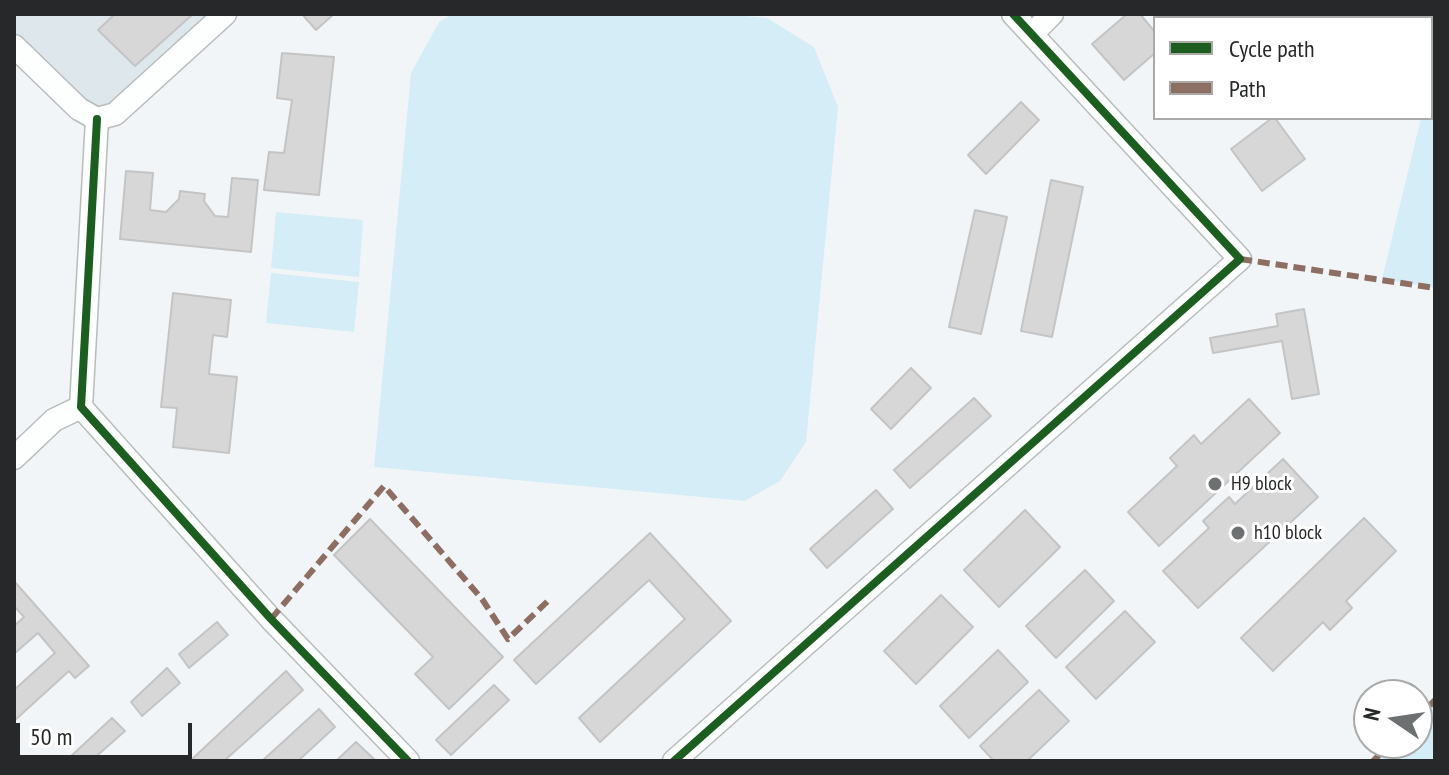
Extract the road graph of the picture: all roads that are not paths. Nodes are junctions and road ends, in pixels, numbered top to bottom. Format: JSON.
{"nodes":[{"id":1,"x":225,"y":14,"type":"edge"},
{"id":2,"x":1013,"y":14,"type":"edge"},
{"id":3,"x":1052,"y":14,"type":"edge"},
{"id":4,"x":1032,"y":34,"type":"junction"},
{"id":5,"x":14,"y":46,"type":"edge"},
{"id":6,"x":97,"y":119,"type":"junction"},
{"id":7,"x":81,"y":407,"type":"junction"},
{"id":8,"x":14,"y":458,"type":"edge"},
{"id":9,"x":408,"y":761,"type":"edge"},
{"id":10,"x":674,"y":761,"type":"edge"}],
"edges":[{"from":1,"to":6,"type":"street"},
{"from":2,"to":4,"type":"street"},
{"from":3,"to":4,"type":"street"},
{"from":4,"to":10,"type":"street"},
{"from":5,"to":6,"type":"street"},
{"from":6,"to":7,"type":"street"},
{"from":7,"to":8,"type":"street"},
{"from":7,"to":9,"type":"street"}]}
